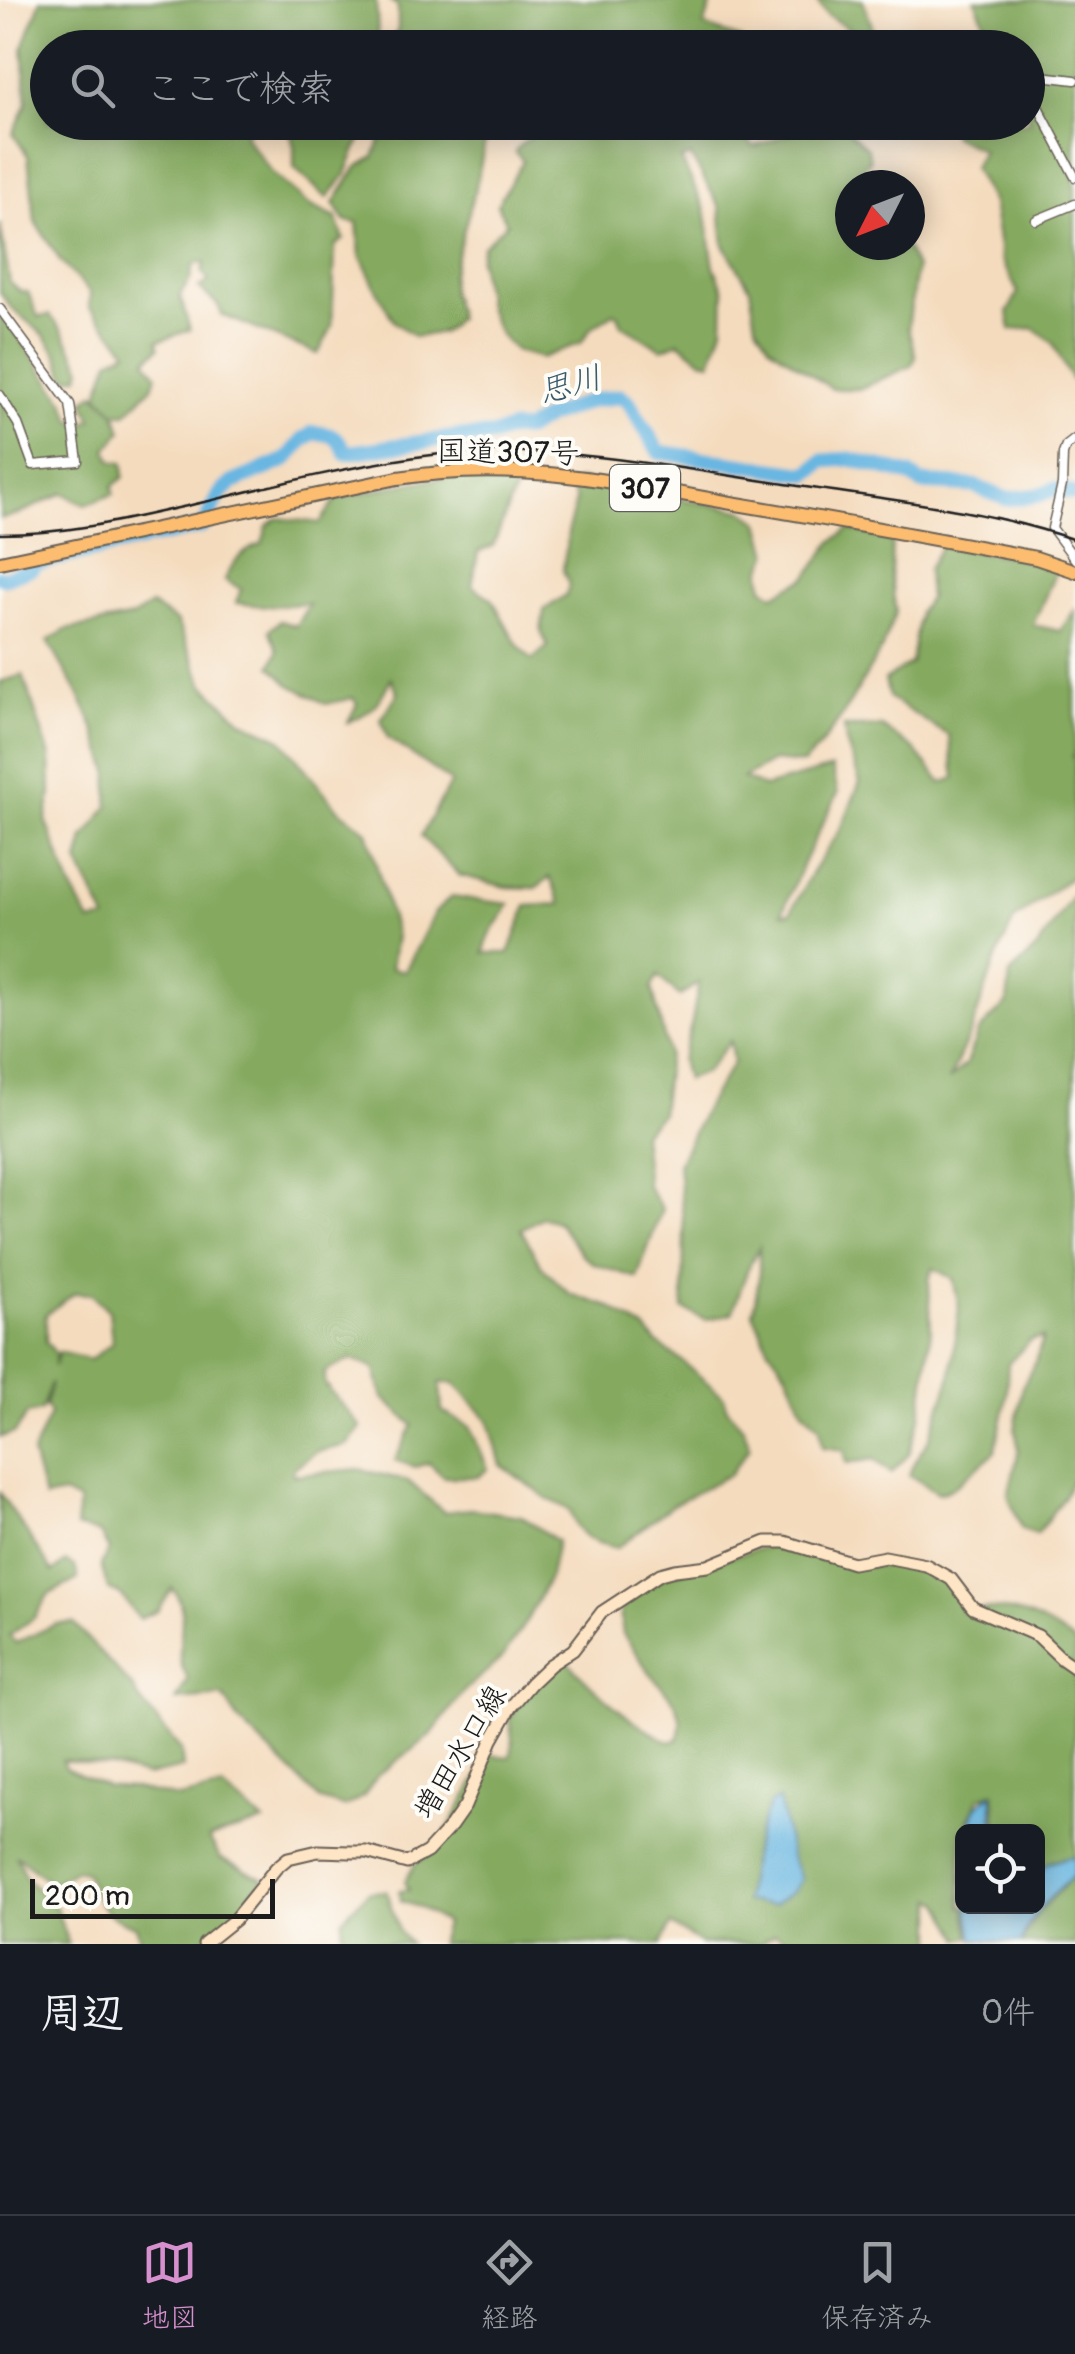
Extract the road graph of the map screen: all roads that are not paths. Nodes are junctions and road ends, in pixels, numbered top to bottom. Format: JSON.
{"nodes":[{"id":1,"x":1045,"y":76,"type":"edge"},
{"id":2,"x":1075,"y":80,"type":"edge"},
{"id":3,"x":1045,"y":120,"type":"edge"},
{"id":4,"x":1075,"y":177,"type":"edge"},
{"id":5,"x":1075,"y":204,"type":"edge"},
{"id":6,"x":1036,"y":220,"type":"dead end"},
{"id":7,"x":0,"y":310,"type":"edge"},
{"id":8,"x":0,"y":395,"type":"edge"},
{"id":9,"x":1075,"y":439,"type":"edge"},
{"id":10,"x":1075,"y":559,"type":"edge"},
{"id":11,"x":0,"y":562,"type":"edge"},
{"id":12,"x":1075,"y":572,"type":"edge"},
{"id":13,"x":1075,"y":1668,"type":"edge"},
{"id":14,"x":204,"y":1944,"type":"edge"}],
"edges":[{"from":1,"to":2,"type":"street"},
{"from":3,"to":4,"type":"street"},
{"from":5,"to":6,"type":"street"},
{"from":7,"to":8,"type":"street"},
{"from":9,"to":10,"type":"street"},
{"from":11,"to":12,"type":"highway","name":"国道307号","number":"307"},
{"from":13,"to":14,"type":"main road","name":"増田水口線"}]}
